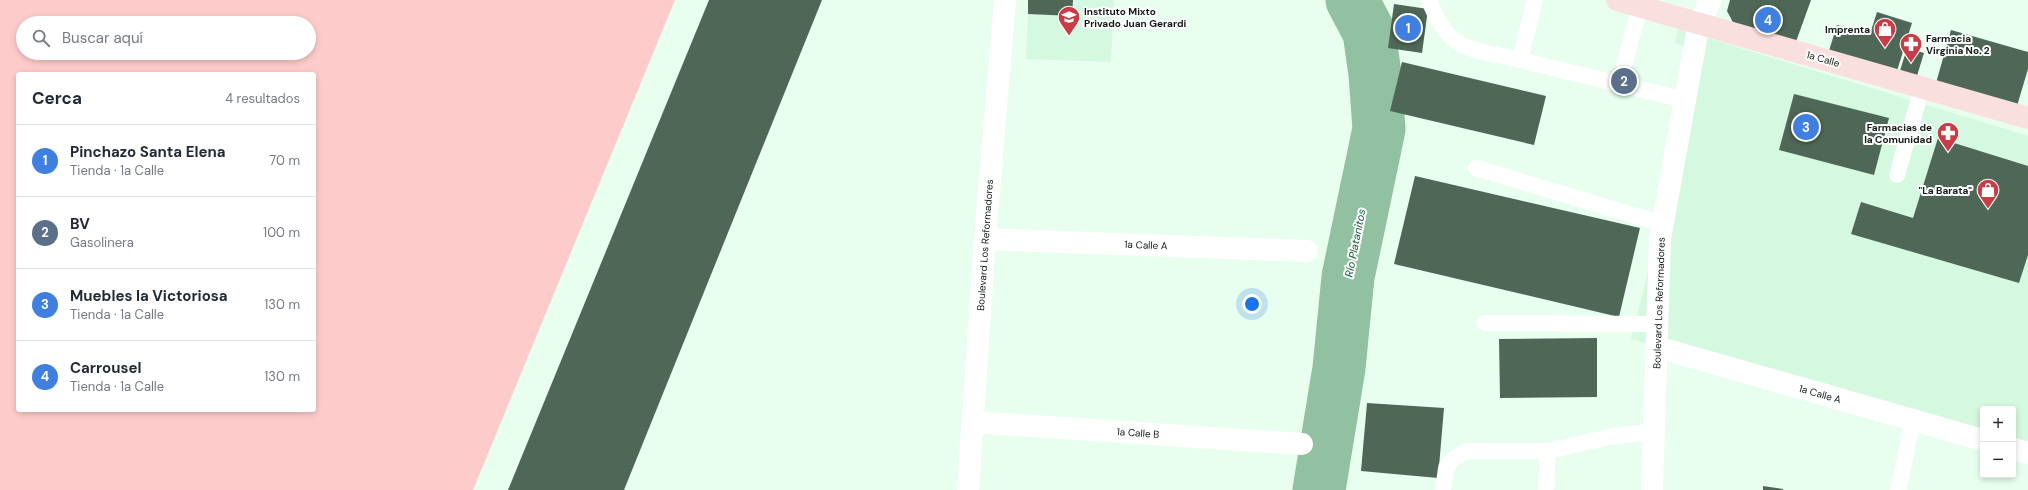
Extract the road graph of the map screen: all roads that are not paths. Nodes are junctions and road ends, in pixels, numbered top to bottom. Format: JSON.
{"nodes":[{"id":1,"x":1006,"y":0,"type":"edge"},
{"id":2,"x":1429,"y":0,"type":"edge"},
{"id":3,"x":1535,"y":0,"type":"edge"},
{"id":4,"x":1617,"y":0,"type":"edge"},
{"id":5,"x":1711,"y":0,"type":"edge"},
{"id":6,"x":1640,"y":7,"type":"junction"},
{"id":7,"x":1699,"y":23,"type":"junction"},
{"id":8,"x":1520,"y":60,"type":"junction"},
{"id":9,"x":1619,"y":85,"type":"junction"},
{"id":10,"x":1922,"y":88,"type":"junction"},
{"id":11,"x":1685,"y":100,"type":"junction"},
{"id":12,"x":2028,"y":118,"type":"edge"},
{"id":13,"x":1476,"y":168,"type":"dead end"},
{"id":14,"x":1897,"y":175,"type":"dead end"},
{"id":15,"x":1663,"y":224,"type":"junction"},
{"id":16,"x":985,"y":239,"type":"junction"},
{"id":17,"x":1307,"y":251,"type":"dead end"},
{"id":18,"x":1485,"y":323,"type":"dead end"},
{"id":19,"x":1657,"y":324,"type":"junction"},
{"id":20,"x":1657,"y":346,"type":"junction"},
{"id":21,"x":1913,"y":421,"type":"junction"},
{"id":22,"x":973,"y":422,"type":"junction"},
{"id":23,"x":1654,"y":430,"type":"junction"},
{"id":24,"x":1980,"y":439,"type":"edge"},
{"id":25,"x":1302,"y":444,"type":"dead end"},
{"id":26,"x":2016,"y":450,"type":"edge"},
{"id":27,"x":1548,"y":451,"type":"junction"},
{"id":28,"x":2028,"y":453,"type":"edge"},
{"id":29,"x":968,"y":490,"type":"edge"},
{"id":30,"x":1443,"y":490,"type":"edge"},
{"id":31,"x":1546,"y":490,"type":"edge"},
{"id":32,"x":1652,"y":490,"type":"edge"},
{"id":33,"x":1898,"y":490,"type":"edge"}],
"edges":[{"from":1,"to":16,"type":"street","name":"Boulevard Los Reformadores"},
{"from":2,"to":8,"type":"lane"},
{"from":3,"to":8,"type":"lane"},
{"from":4,"to":6,"type":"main road","name":"1a Calle"},
{"from":5,"to":7,"type":"street","name":"Boulevard Los Reformadores"},
{"from":6,"to":7,"type":"main road","name":"1a Calle"},
{"from":6,"to":9,"type":"lane"},
{"from":7,"to":10,"type":"main road","name":"1a Calle"},
{"from":7,"to":11,"type":"street","name":"Boulevard Los Reformadores"},
{"from":8,"to":9,"type":"lane"},
{"from":9,"to":11,"type":"lane"},
{"from":10,"to":12,"type":"main road","name":"1a Calle"},
{"from":10,"to":14,"type":"lane"},
{"from":11,"to":15,"type":"street","name":"Boulevard Los Reformadores"},
{"from":13,"to":15,"type":"lane"},
{"from":15,"to":19,"type":"street","name":"Boulevard Los Reformadores"},
{"from":16,"to":17,"type":"street","name":"1a Calle A"},
{"from":16,"to":22,"type":"street","name":"Boulevard Los Reformadores"},
{"from":18,"to":19,"type":"lane"},
{"from":19,"to":20,"type":"street","name":"Boulevard Los Reformadores"},
{"from":20,"to":21,"type":"street","name":"1a Calle A"},
{"from":20,"to":23,"type":"street","name":"Boulevard Los Reformadores"},
{"from":21,"to":24,"type":"street","name":"1a Calle A"},
{"from":21,"to":33,"type":"lane"},
{"from":22,"to":25,"type":"street","name":"1a Calle B"},
{"from":22,"to":29,"type":"street","name":"Boulevard Los Reformadores"},
{"from":23,"to":27,"type":"lane"},
{"from":23,"to":32,"type":"street","name":"Boulevard Los Reformadores"},
{"from":26,"to":28,"type":"street"},
{"from":27,"to":30,"type":"lane"},
{"from":27,"to":31,"type":"lane"}]}
